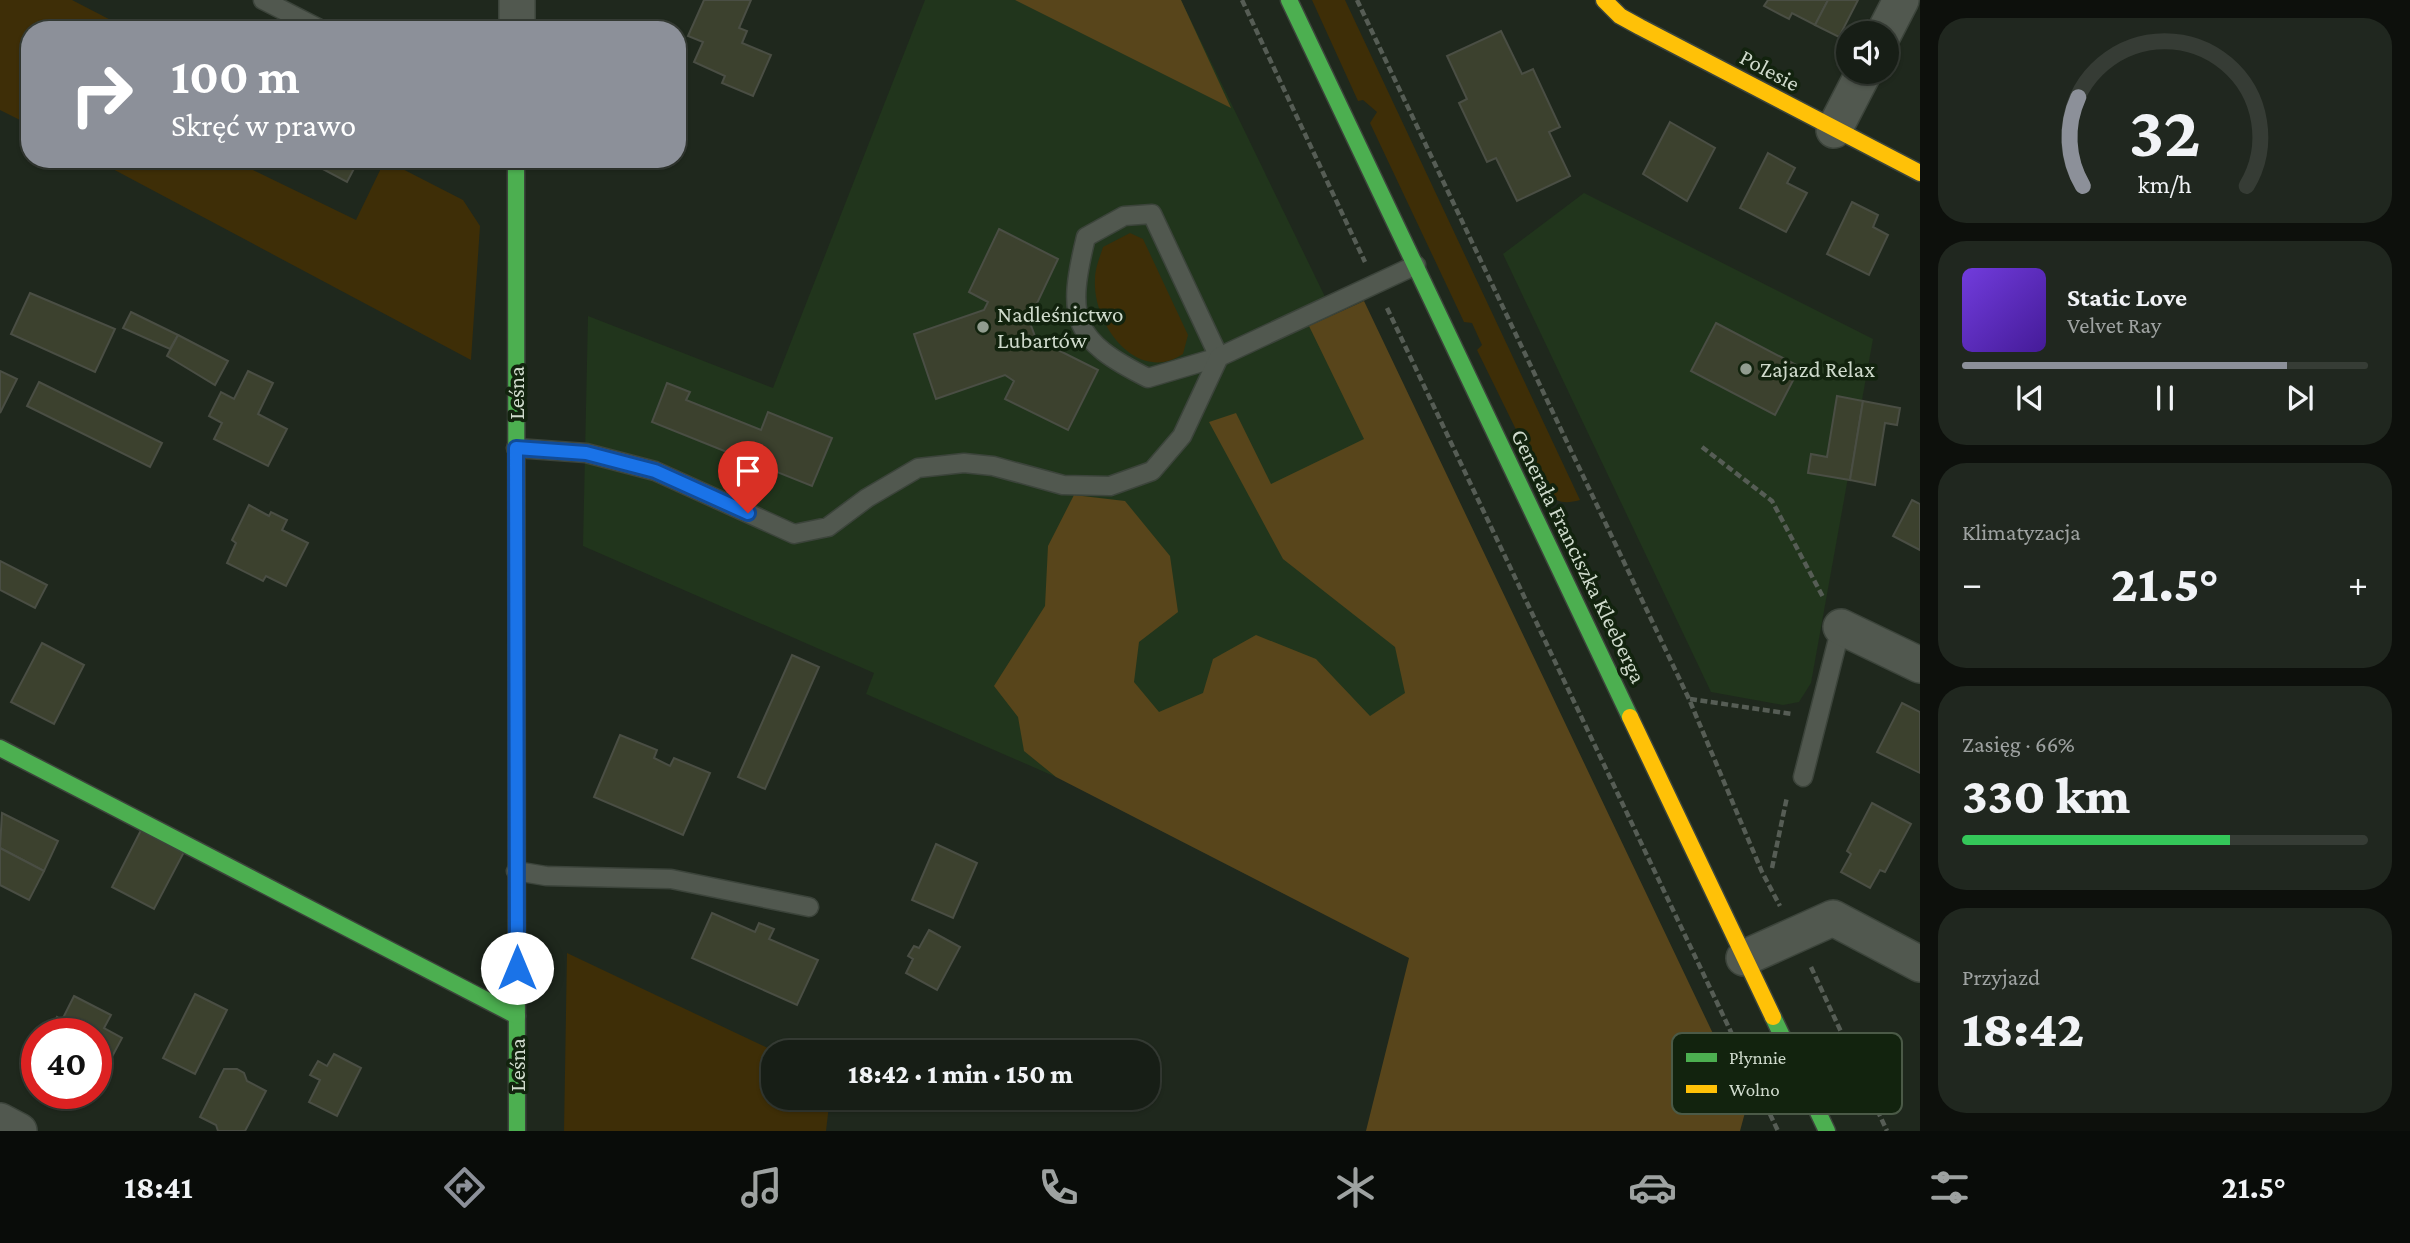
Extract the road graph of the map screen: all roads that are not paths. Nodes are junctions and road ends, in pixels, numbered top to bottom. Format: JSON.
{"nodes":[{"id":1,"x":263,"y":0,"type":"edge"},
{"id":2,"x":517,"y":0,"type":"edge"},
{"id":3,"x":1289,"y":0,"type":"edge"},
{"id":4,"x":1604,"y":0,"type":"edge"},
{"id":5,"x":1901,"y":0,"type":"edge"},
{"id":6,"x":304,"y":21,"type":"edge"},
{"id":7,"x":517,"y":21,"type":"edge"},
{"id":8,"x":1890,"y":21,"type":"edge"},
{"id":9,"x":1858,"y":84,"type":"edge"},
{"id":10,"x":1834,"y":130,"type":"junction"},
{"id":11,"x":516,"y":168,"type":"edge"},
{"id":12,"x":1920,"y":173,"type":"edge"},
{"id":13,"x":1416,"y":265,"type":"junction"},
{"id":14,"x":1219,"y":357,"type":"junction"},
{"id":15,"x":516,"y":448,"type":"junction"},
{"id":16,"x":1841,"y":626,"type":"joint"},
{"id":17,"x":1920,"y":666,"type":"edge"},
{"id":18,"x":0,"y":748,"type":"edge"},
{"id":19,"x":1803,"y":777,"type":"road end"},
{"id":20,"x":516,"y":871,"type":"junction"},
{"id":21,"x":809,"y":907,"type":"dead end"},
{"id":22,"x":1744,"y":958,"type":"junction"},
{"id":23,"x":1920,"y":964,"type":"edge"},
{"id":24,"x":517,"y":1016,"type":"junction"},
{"id":25,"x":1780,"y":1033,"type":"edge"},
{"id":26,"x":1819,"y":1114,"type":"edge"},
{"id":27,"x":0,"y":1121,"type":"edge"},
{"id":28,"x":19,"y":1131,"type":"edge"},
{"id":29,"x":517,"y":1131,"type":"edge"},
{"id":30,"x":1827,"y":1131,"type":"edge"}],
"edges":[{"from":1,"to":6,"type":"lane"},
{"from":2,"to":7,"type":"street"},
{"from":3,"to":13,"type":"street","name":"Generała Franciszka Kleeberga"},
{"from":4,"to":10,"type":"street","name":"Polesie"},
{"from":5,"to":8,"type":"street"},
{"from":9,"to":10,"type":"street"},
{"from":10,"to":12,"type":"street","name":"Polesie"},
{"from":11,"to":15,"type":"street","name":"Leśna"},
{"from":13,"to":14,"type":"lane"},
{"from":13,"to":22,"type":"street","name":"Generała Franciszka Kleeberga"},
{"from":14,"to":14,"type":"lane"},
{"from":14,"to":15,"type":"lane"},
{"from":15,"to":20,"type":"street","name":"Leśna"},
{"from":16,"to":17,"type":"street"},
{"from":16,"to":19,"type":"lane"},
{"from":18,"to":24,"type":"street"},
{"from":20,"to":21,"type":"lane"},
{"from":20,"to":24,"type":"street","name":"Leśna"},
{"from":22,"to":23,"type":"street"},
{"from":22,"to":25,"type":"street","name":"Generała Franciszka Kleeberga"},
{"from":24,"to":29,"type":"street","name":"Leśna"},
{"from":26,"to":30,"type":"street","name":"Generała Franciszka Kleeberga"},
{"from":27,"to":28,"type":"street"}]}
